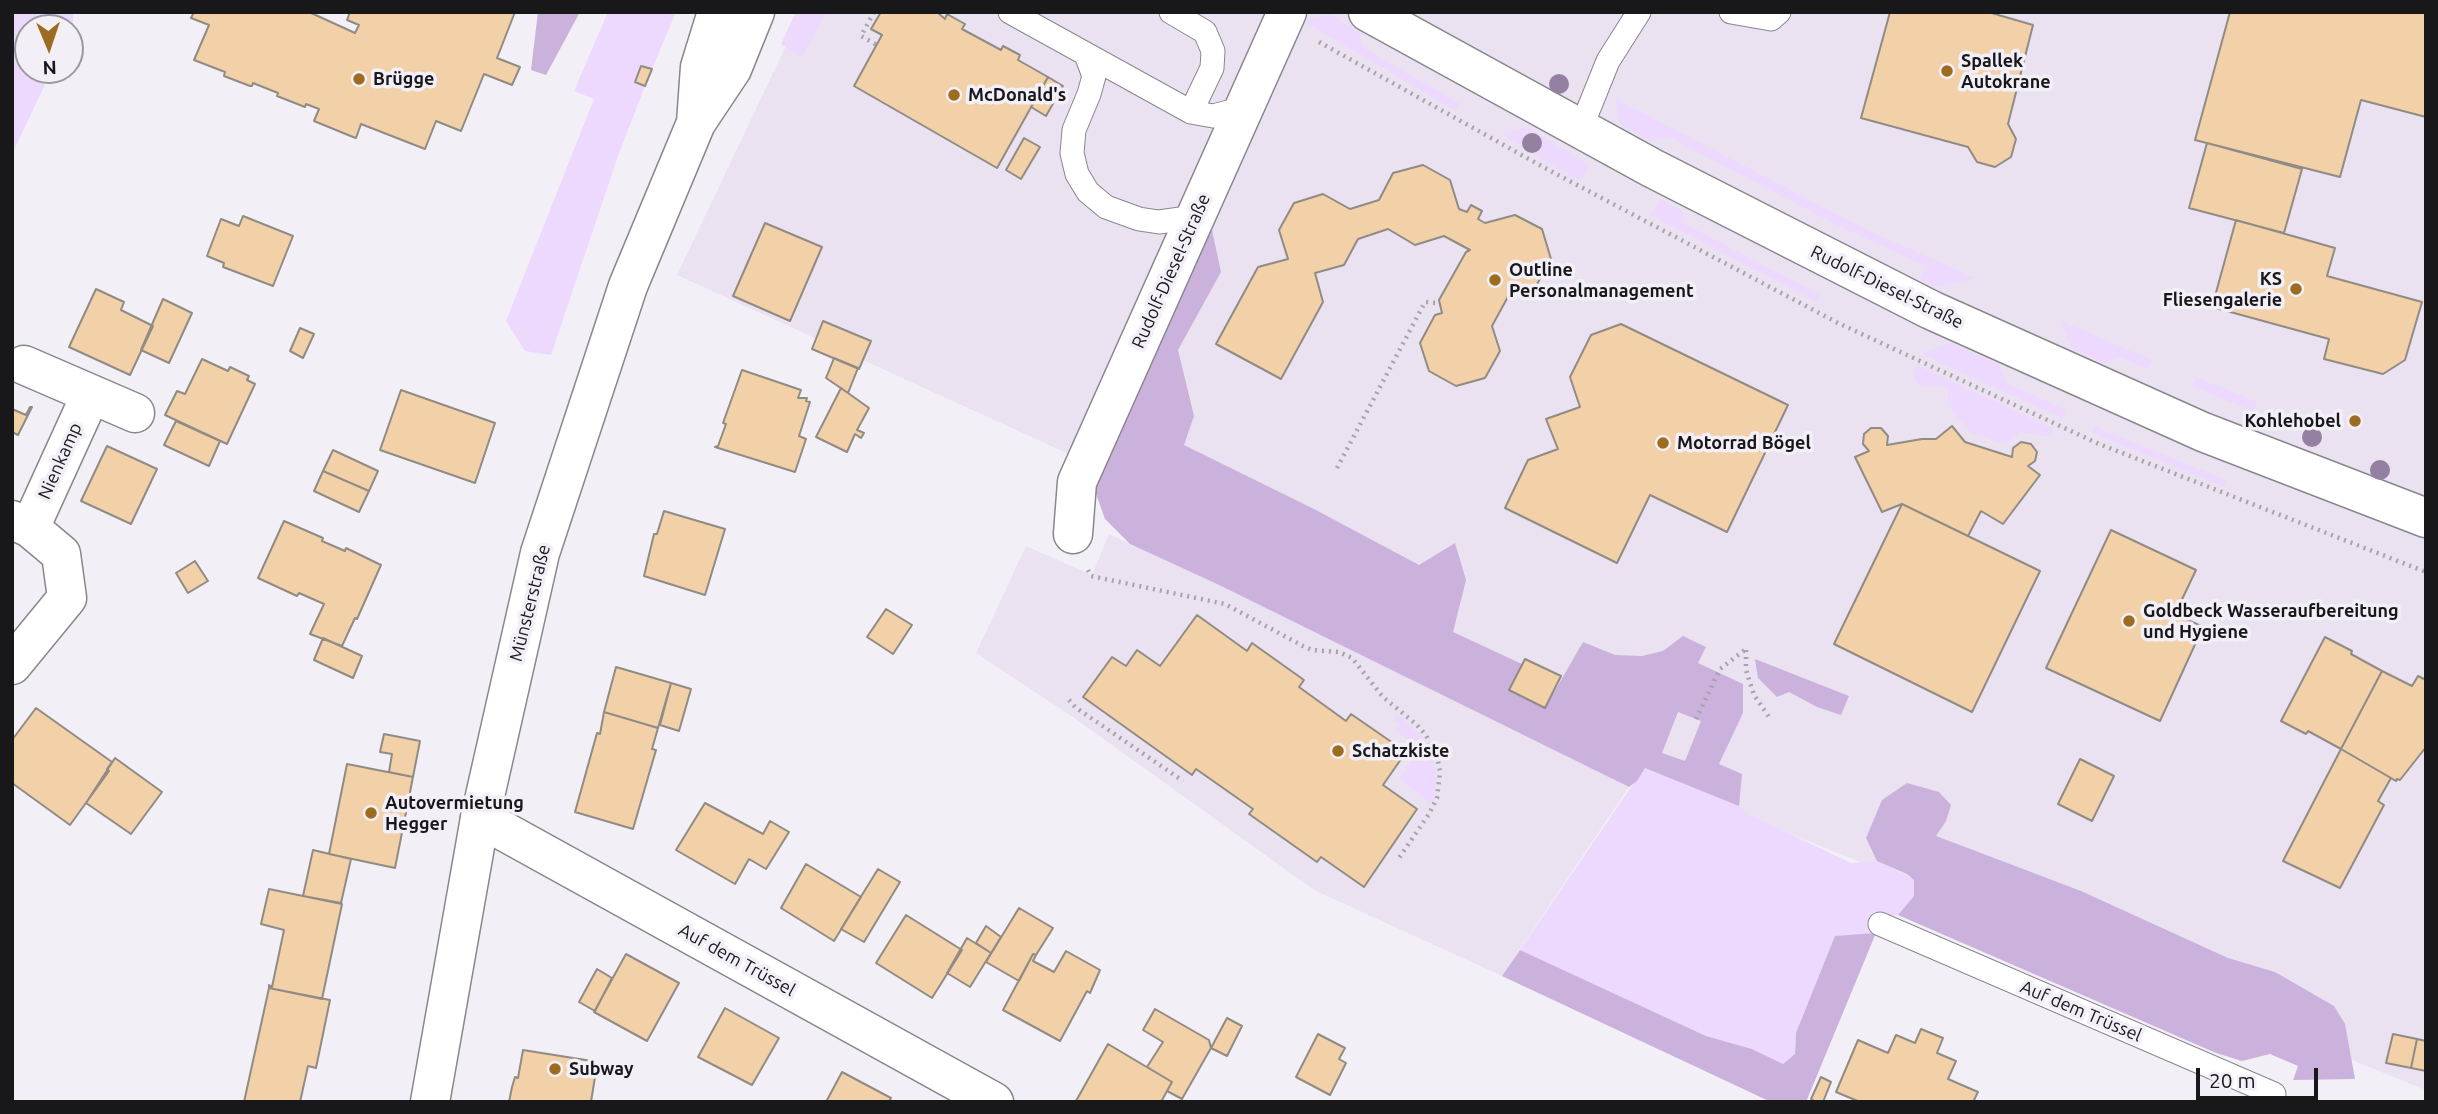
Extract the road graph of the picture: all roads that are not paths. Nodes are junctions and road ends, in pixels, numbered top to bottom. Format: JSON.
{"nodes":[{"id":1,"x":717,"y":12,"type":"edge"},
{"id":2,"x":755,"y":12,"type":"edge"},
{"id":3,"x":1010,"y":12,"type":"edge"},
{"id":4,"x":1171,"y":12,"type":"edge"},
{"id":5,"x":1287,"y":12,"type":"edge"},
{"id":6,"x":1368,"y":12,"type":"edge"},
{"id":7,"x":1639,"y":12,"type":"edge"},
{"id":8,"x":1731,"y":12,"type":"edge"},
{"id":9,"x":1779,"y":12,"type":"edge"},
{"id":10,"x":1086,"y":55,"type":"junction"},
{"id":11,"x":1244,"y":108,"type":"junction"},
{"id":12,"x":1191,"y":113,"type":"junction"},
{"id":13,"x":696,"y":123,"type":"junction"},
{"id":14,"x":1581,"y":128,"type":"junction"},
{"id":15,"x":1195,"y":217,"type":"junction"},
{"id":16,"x":24,"y":365,"type":"dead end"},
{"id":17,"x":91,"y":394,"type":"junction"},
{"id":18,"x":135,"y":413,"type":"dead end"},
{"id":19,"x":2426,"y":518,"type":"edge"},
{"id":20,"x":21,"y":524,"type":"edge"},
{"id":21,"x":1073,"y":534,"type":"road end"},
{"id":22,"x":12,"y":665,"type":"edge"},
{"id":23,"x":480,"y":818,"type":"junction"},
{"id":24,"x":1880,"y":924,"type":"dead end"},
{"id":25,"x":429,"y":1102,"type":"edge"},
{"id":26,"x":994,"y":1102,"type":"edge"},
{"id":27,"x":2272,"y":1102,"type":"edge"}],
"edges":[{"from":1,"to":13,"type":"street","name":"Münsterstraße"},
{"from":2,"to":13,"type":"street","name":"Münsterstraße"},
{"from":3,"to":10,"type":"lane"},
{"from":4,"to":12,"type":"lane"},
{"from":5,"to":11,"type":"street","name":"Rudolf-Diesel-Straße"},
{"from":6,"to":14,"type":"street","name":"Rudolf-Diesel-Straße"},
{"from":7,"to":14,"type":"lane"},
{"from":8,"to":9,"type":"lane"},
{"from":10,"to":12,"type":"lane"},
{"from":10,"to":15,"type":"lane"},
{"from":11,"to":12,"type":"lane"},
{"from":11,"to":15,"type":"street","name":"Rudolf-Diesel-Straße"},
{"from":13,"to":23,"type":"street","name":"Münsterstraße"},
{"from":14,"to":19,"type":"street","name":"Rudolf-Diesel-Straße"},
{"from":15,"to":21,"type":"street","name":"Rudolf-Diesel-Straße"},
{"from":16,"to":17,"type":"street"},
{"from":17,"to":18,"type":"street"},
{"from":17,"to":20,"type":"street","name":"Nienkamp"},
{"from":20,"to":22,"type":"street","name":"Nienkamp"},
{"from":23,"to":25,"type":"street","name":"Münsterstraße"},
{"from":23,"to":26,"type":"street","name":"Auf dem Trüssel"},
{"from":24,"to":27,"type":"lane","name":"Auf dem Trüssel"}]}
